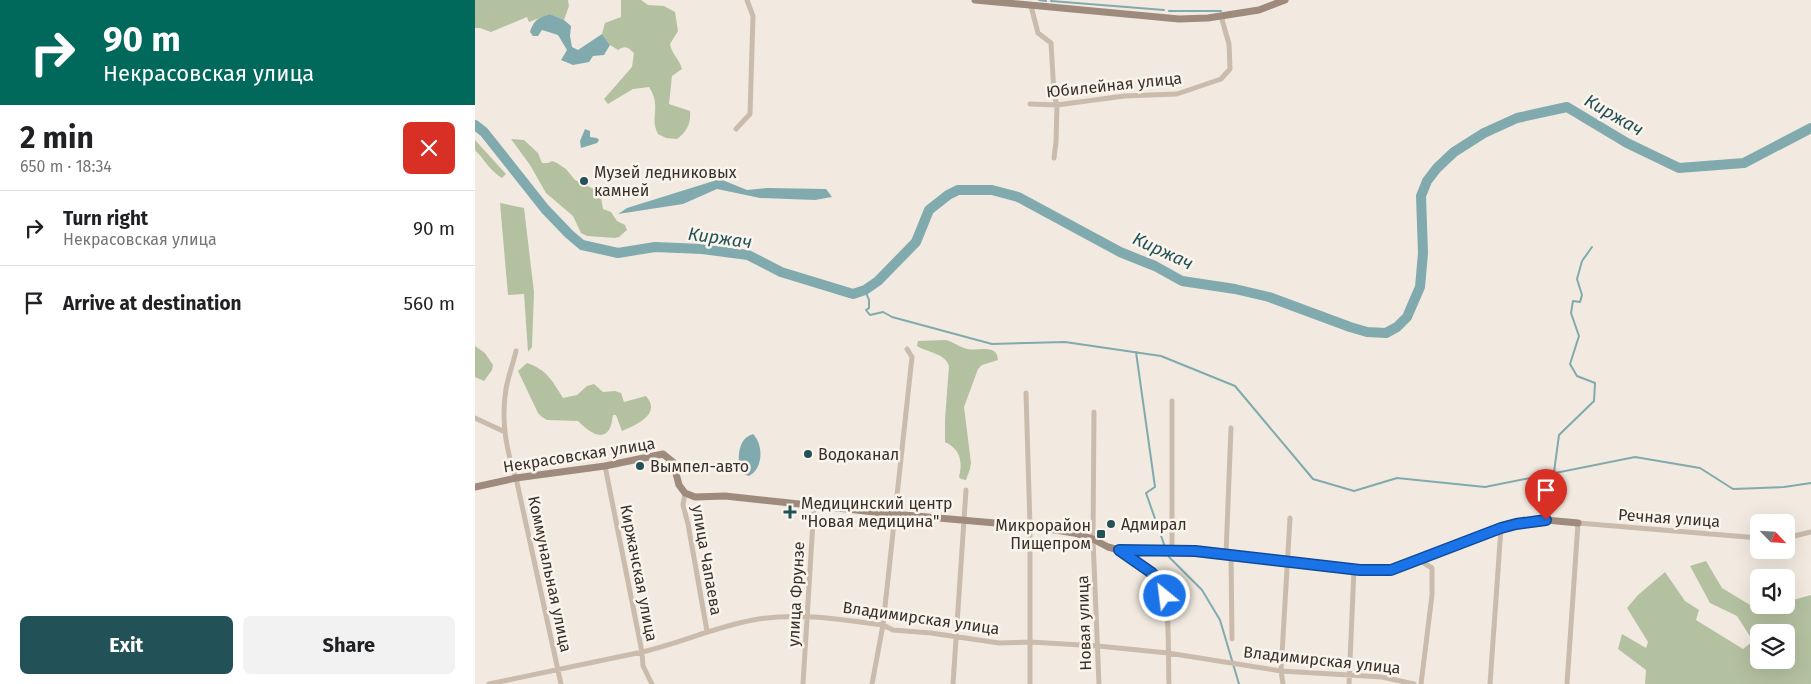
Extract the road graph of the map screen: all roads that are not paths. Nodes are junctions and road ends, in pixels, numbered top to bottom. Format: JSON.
{"nodes":[{"id":1,"x":747,"y":0,"type":"edge"},
{"id":2,"x":975,"y":0,"type":"edge"},
{"id":3,"x":1285,"y":0,"type":"edge"},
{"id":4,"x":1031,"y":6,"type":"junction"},
{"id":5,"x":1221,"y":16,"type":"junction"},
{"id":6,"x":1030,"y":104,"type":"dead end"},
{"id":7,"x":1057,"y":105,"type":"junction"},
{"id":8,"x":736,"y":129,"type":"dead end"},
{"id":9,"x":1054,"y":158,"type":"dead end"},
{"id":10,"x":907,"y":349,"type":"dead end"},
{"id":11,"x":516,"y":351,"type":"dead end"},
{"id":12,"x":1026,"y":393,"type":"dead end"},
{"id":13,"x":1172,"y":401,"type":"dead end"},
{"id":14,"x":1094,"y":412,"type":"dead end"},
{"id":15,"x":475,"y":418,"type":"edge"},
{"id":16,"x":1231,"y":428,"type":"dead end"},
{"id":17,"x":505,"y":432,"type":"junction"},
{"id":18,"x":605,"y":466,"type":"junction"},
{"id":19,"x":516,"y":478,"type":"junction"},
{"id":20,"x":475,"y":487,"type":"edge"},
{"id":21,"x":966,"y":490,"type":"dead end"},
{"id":22,"x":685,"y":493,"type":"junction"},
{"id":23,"x":814,"y":505,"type":"junction"},
{"id":24,"x":893,"y":514,"type":"junction"},
{"id":25,"x":1289,"y":518,"type":"dead end"},
{"id":26,"x":965,"y":521,"type":"junction"},
{"id":27,"x":1578,"y":523,"type":"junction"},
{"id":28,"x":1030,"y":526,"type":"junction"},
{"id":29,"x":1501,"y":528,"type":"junction"},
{"id":30,"x":1811,"y":532,"type":"edge"},
{"id":31,"x":1795,"y":536,"type":"edge"},
{"id":32,"x":1750,"y":537,"type":"edge"},
{"id":33,"x":1093,"y":539,"type":"junction"},
{"id":34,"x":1119,"y":550,"type":"junction"},
{"id":35,"x":1172,"y":551,"type":"junction"},
{"id":36,"x":1228,"y":555,"type":"junction"},
{"id":37,"x":1288,"y":560,"type":"junction"},
{"id":38,"x":1419,"y":560,"type":"junction"},
{"id":39,"x":1354,"y":569,"type":"junction"},
{"id":40,"x":808,"y":615,"type":"junction"},
{"id":41,"x":883,"y":625,"type":"junction"},
{"id":42,"x":707,"y":631,"type":"junction"},
{"id":43,"x":956,"y":638,"type":"junction"},
{"id":44,"x":1232,"y":639,"type":"dead end"},
{"id":45,"x":1030,"y":642,"type":"junction"},
{"id":46,"x":1098,"y":646,"type":"junction"},
{"id":47,"x":642,"y":652,"type":"junction"},
{"id":48,"x":1168,"y":653,"type":"junction"},
{"id":49,"x":558,"y":670,"type":"junction"},
{"id":50,"x":1281,"y":671,"type":"junction"},
{"id":51,"x":1350,"y":675,"type":"junction"},
{"id":52,"x":489,"y":684,"type":"edge"},
{"id":53,"x":561,"y":684,"type":"edge"},
{"id":54,"x":652,"y":684,"type":"edge"},
{"id":55,"x":803,"y":684,"type":"edge"},
{"id":56,"x":872,"y":684,"type":"edge"},
{"id":57,"x":953,"y":684,"type":"edge"},
{"id":58,"x":1030,"y":684,"type":"edge"},
{"id":59,"x":1099,"y":684,"type":"edge"},
{"id":60,"x":1169,"y":684,"type":"edge"},
{"id":61,"x":1283,"y":684,"type":"edge"},
{"id":62,"x":1349,"y":684,"type":"edge"},
{"id":63,"x":1414,"y":684,"type":"edge"},
{"id":64,"x":1421,"y":684,"type":"edge"},
{"id":65,"x":1490,"y":684,"type":"edge"},
{"id":66,"x":1567,"y":684,"type":"edge"}],
"edges":[{"from":1,"to":8,"type":"street"},
{"from":2,"to":4,"type":"street"},
{"from":3,"to":5,"type":"street"},
{"from":4,"to":5,"type":"street"},
{"from":4,"to":7,"type":"street"},
{"from":5,"to":7,"type":"street","name":"Юбилейная улица"},
{"from":6,"to":7,"type":"street","name":"Юбилейная улица"},
{"from":7,"to":9,"type":"street"},
{"from":10,"to":24,"type":"street"},
{"from":11,"to":17,"type":"street","name":"Коммунальная улица"},
{"from":12,"to":28,"type":"street"},
{"from":13,"to":35,"type":"street"},
{"from":14,"to":33,"type":"street","name":"Новая улица"},
{"from":15,"to":17,"type":"street"},
{"from":16,"to":36,"type":"street"},
{"from":17,"to":19,"type":"street","name":"Коммунальная улица"},
{"from":18,"to":19,"type":"street","name":"Некрасовская улица"},
{"from":18,"to":22,"type":"street","name":"Некрасовская улица"},
{"from":18,"to":47,"type":"street","name":"Киржачская улица"},
{"from":19,"to":20,"type":"street","name":"Некрасовская улица"},
{"from":19,"to":49,"type":"street","name":"Коммунальная улица"},
{"from":21,"to":26,"type":"street"},
{"from":22,"to":23,"type":"street"},
{"from":22,"to":42,"type":"street","name":"улица Чапаева"},
{"from":23,"to":24,"type":"street"},
{"from":23,"to":40,"type":"street","name":"улица Фрунзе"},
{"from":24,"to":26,"type":"street"},
{"from":24,"to":41,"type":"street"},
{"from":25,"to":37,"type":"street"},
{"from":26,"to":28,"type":"street"},
{"from":26,"to":43,"type":"street"},
{"from":27,"to":29,"type":"street"},
{"from":27,"to":32,"type":"street","name":"Речная улица"},
{"from":27,"to":66,"type":"street"},
{"from":28,"to":33,"type":"street"},
{"from":28,"to":45,"type":"street"},
{"from":29,"to":38,"type":"street"},
{"from":29,"to":65,"type":"street"},
{"from":30,"to":31,"type":"street"},
{"from":33,"to":34,"type":"street"},
{"from":33,"to":46,"type":"street","name":"Новая улица"},
{"from":34,"to":35,"type":"street"},
{"from":34,"to":48,"type":"street"},
{"from":35,"to":36,"type":"street"},
{"from":36,"to":37,"type":"street"},
{"from":36,"to":44,"type":"street"},
{"from":37,"to":39,"type":"street"},
{"from":37,"to":50,"type":"street"},
{"from":38,"to":39,"type":"street"},
{"from":38,"to":64,"type":"street"},
{"from":39,"to":51,"type":"street"},
{"from":40,"to":41,"type":"street","name":"Владимирская улица"},
{"from":40,"to":42,"type":"street","name":"Владимирская улица"},
{"from":40,"to":55,"type":"street","name":"улица Фрунзе"},
{"from":41,"to":43,"type":"street","name":"Владимирская улица"},
{"from":41,"to":56,"type":"street"},
{"from":42,"to":47,"type":"street","name":"Владимирская улица"},
{"from":43,"to":45,"type":"street","name":"Владимирская улица"},
{"from":43,"to":57,"type":"street"},
{"from":45,"to":46,"type":"street","name":"Владимирская улица"},
{"from":45,"to":58,"type":"street"},
{"from":46,"to":48,"type":"street","name":"Владимирская улица"},
{"from":46,"to":59,"type":"street","name":"Новая улица"},
{"from":47,"to":49,"type":"street","name":"Владимирская улица"},
{"from":47,"to":54,"type":"street","name":"Киржачская улица"},
{"from":48,"to":50,"type":"street","name":"Владимирская улица"},
{"from":48,"to":60,"type":"street"},
{"from":49,"to":52,"type":"street","name":"Владимирская улица"},
{"from":49,"to":53,"type":"street","name":"Коммунальная улица"},
{"from":50,"to":51,"type":"street","name":"Владимирская улица"},
{"from":50,"to":61,"type":"street"},
{"from":51,"to":62,"type":"street"},
{"from":51,"to":63,"type":"street","name":"Владимирская улица"}]}
